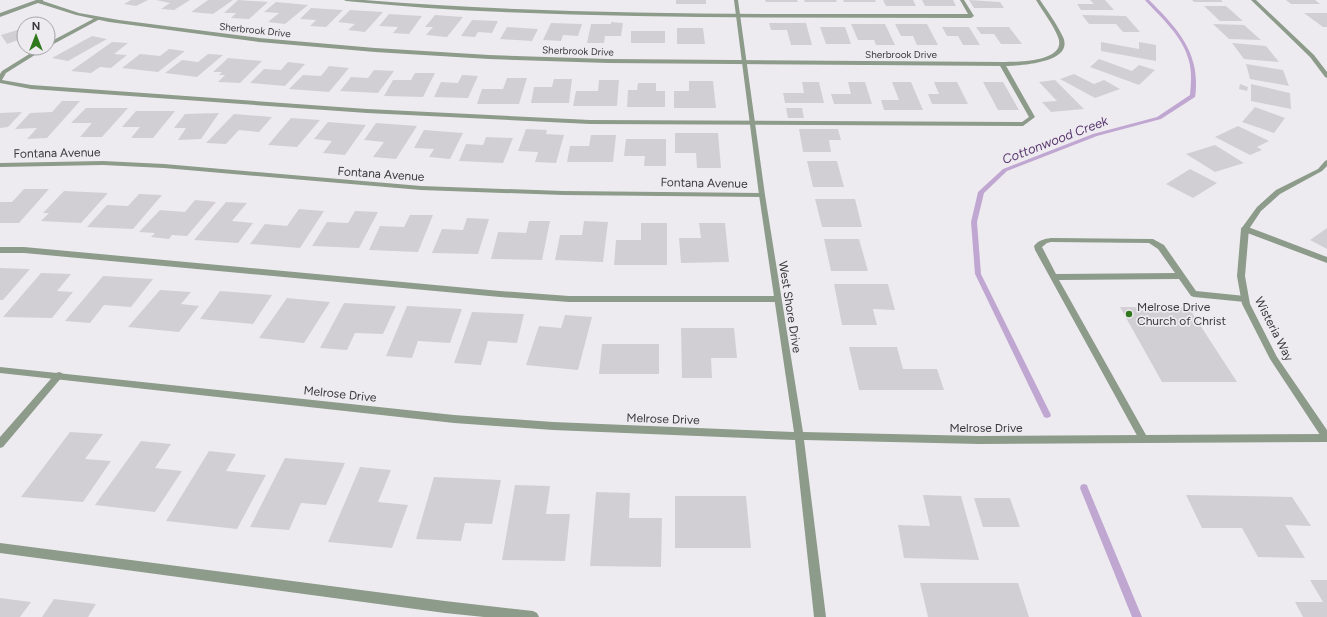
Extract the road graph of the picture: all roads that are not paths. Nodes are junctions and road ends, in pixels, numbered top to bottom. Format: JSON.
{"nodes":[{"id":1,"x":346,"y":0,"type":"edge"},
{"id":2,"x":736,"y":0,"type":"edge"},
{"id":3,"x":962,"y":0,"type":"edge"},
{"id":4,"x":1038,"y":0,"type":"edge"},
{"id":5,"x":1253,"y":0,"type":"edge"},
{"id":6,"x":39,"y":1,"type":"edge"},
{"id":7,"x":0,"y":15,"type":"edge"},
{"id":8,"x":738,"y":15,"type":"junction"},
{"id":9,"x":97,"y":19,"type":"junction"},
{"id":10,"x":56,"y":42,"type":"edge"},
{"id":11,"x":30,"y":56,"type":"edge"},
{"id":12,"x":744,"y":62,"type":"junction"},
{"id":13,"x":1002,"y":64,"type":"junction"},
{"id":14,"x":1324,"y":68,"type":"edge"},
{"id":15,"x":1327,"y":76,"type":"edge"},
{"id":16,"x":0,"y":80,"type":"edge"},
{"id":17,"x":752,"y":123,"type":"junction"},
{"id":18,"x":1327,"y":162,"type":"edge"},
{"id":19,"x":0,"y":165,"type":"edge"},
{"id":20,"x":762,"y":195,"type":"junction"},
{"id":21,"x":1245,"y":229,"type":"junction"},
{"id":22,"x":0,"y":250,"type":"edge"},
{"id":23,"x":1327,"y":260,"type":"edge"},
{"id":24,"x":1181,"y":276,"type":"junction"},
{"id":25,"x":1054,"y":277,"type":"junction"},
{"id":26,"x":777,"y":298,"type":"junction"},
{"id":27,"x":1245,"y":299,"type":"junction"},
{"id":28,"x":0,"y":370,"type":"edge"},
{"id":29,"x":59,"y":375,"type":"junction"},
{"id":30,"x":798,"y":436,"type":"junction"},
{"id":31,"x":1144,"y":438,"type":"junction"},
{"id":32,"x":1327,"y":438,"type":"edge"},
{"id":33,"x":0,"y":444,"type":"edge"},
{"id":34,"x":0,"y":548,"type":"edge"},
{"id":35,"x":533,"y":617,"type":"edge"},
{"id":36,"x":820,"y":617,"type":"edge"}],
"edges":[{"from":1,"to":8,"type":"street"},
{"from":2,"to":8,"type":"street","name":"West Shore Drive"},
{"from":3,"to":8,"type":"street"},
{"from":4,"to":13,"type":"street","name":"Sherbrook Drive"},
{"from":5,"to":14,"type":"street"},
{"from":6,"to":7,"type":"street"},
{"from":6,"to":9,"type":"street","name":"Sherbrook Drive"},
{"from":8,"to":12,"type":"street","name":"West Shore Drive"},
{"from":9,"to":10,"type":"street"},
{"from":9,"to":12,"type":"street","name":"Sherbrook Drive"},
{"from":11,"to":16,"type":"street"},
{"from":12,"to":13,"type":"street","name":"Sherbrook Drive"},
{"from":12,"to":17,"type":"street","name":"West Shore Drive"},
{"from":13,"to":17,"type":"street"},
{"from":14,"to":15,"type":"street"},
{"from":16,"to":17,"type":"street"},
{"from":17,"to":20,"type":"street","name":"West Shore Drive"},
{"from":18,"to":21,"type":"street"},
{"from":19,"to":20,"type":"street","name":"Fontana Avenue"},
{"from":20,"to":26,"type":"street","name":"West Shore Drive"},
{"from":21,"to":23,"type":"street"},
{"from":21,"to":27,"type":"street","name":"Wisteria Way"},
{"from":22,"to":26,"type":"street"},
{"from":24,"to":25,"type":"street"},
{"from":24,"to":25,"type":"street"},
{"from":24,"to":27,"type":"street"},
{"from":25,"to":31,"type":"street"},
{"from":26,"to":30,"type":"street","name":"West Shore Drive"},
{"from":27,"to":32,"type":"street","name":"Wisteria Way"},
{"from":28,"to":29,"type":"street","name":"Melrose Drive"},
{"from":29,"to":30,"type":"street","name":"Melrose Drive"},
{"from":29,"to":33,"type":"street"},
{"from":30,"to":31,"type":"street","name":"Melrose Drive"},
{"from":30,"to":36,"type":"street","name":"West Shore Drive"},
{"from":31,"to":32,"type":"street","name":"Melrose Drive"},
{"from":34,"to":35,"type":"street"}]}
